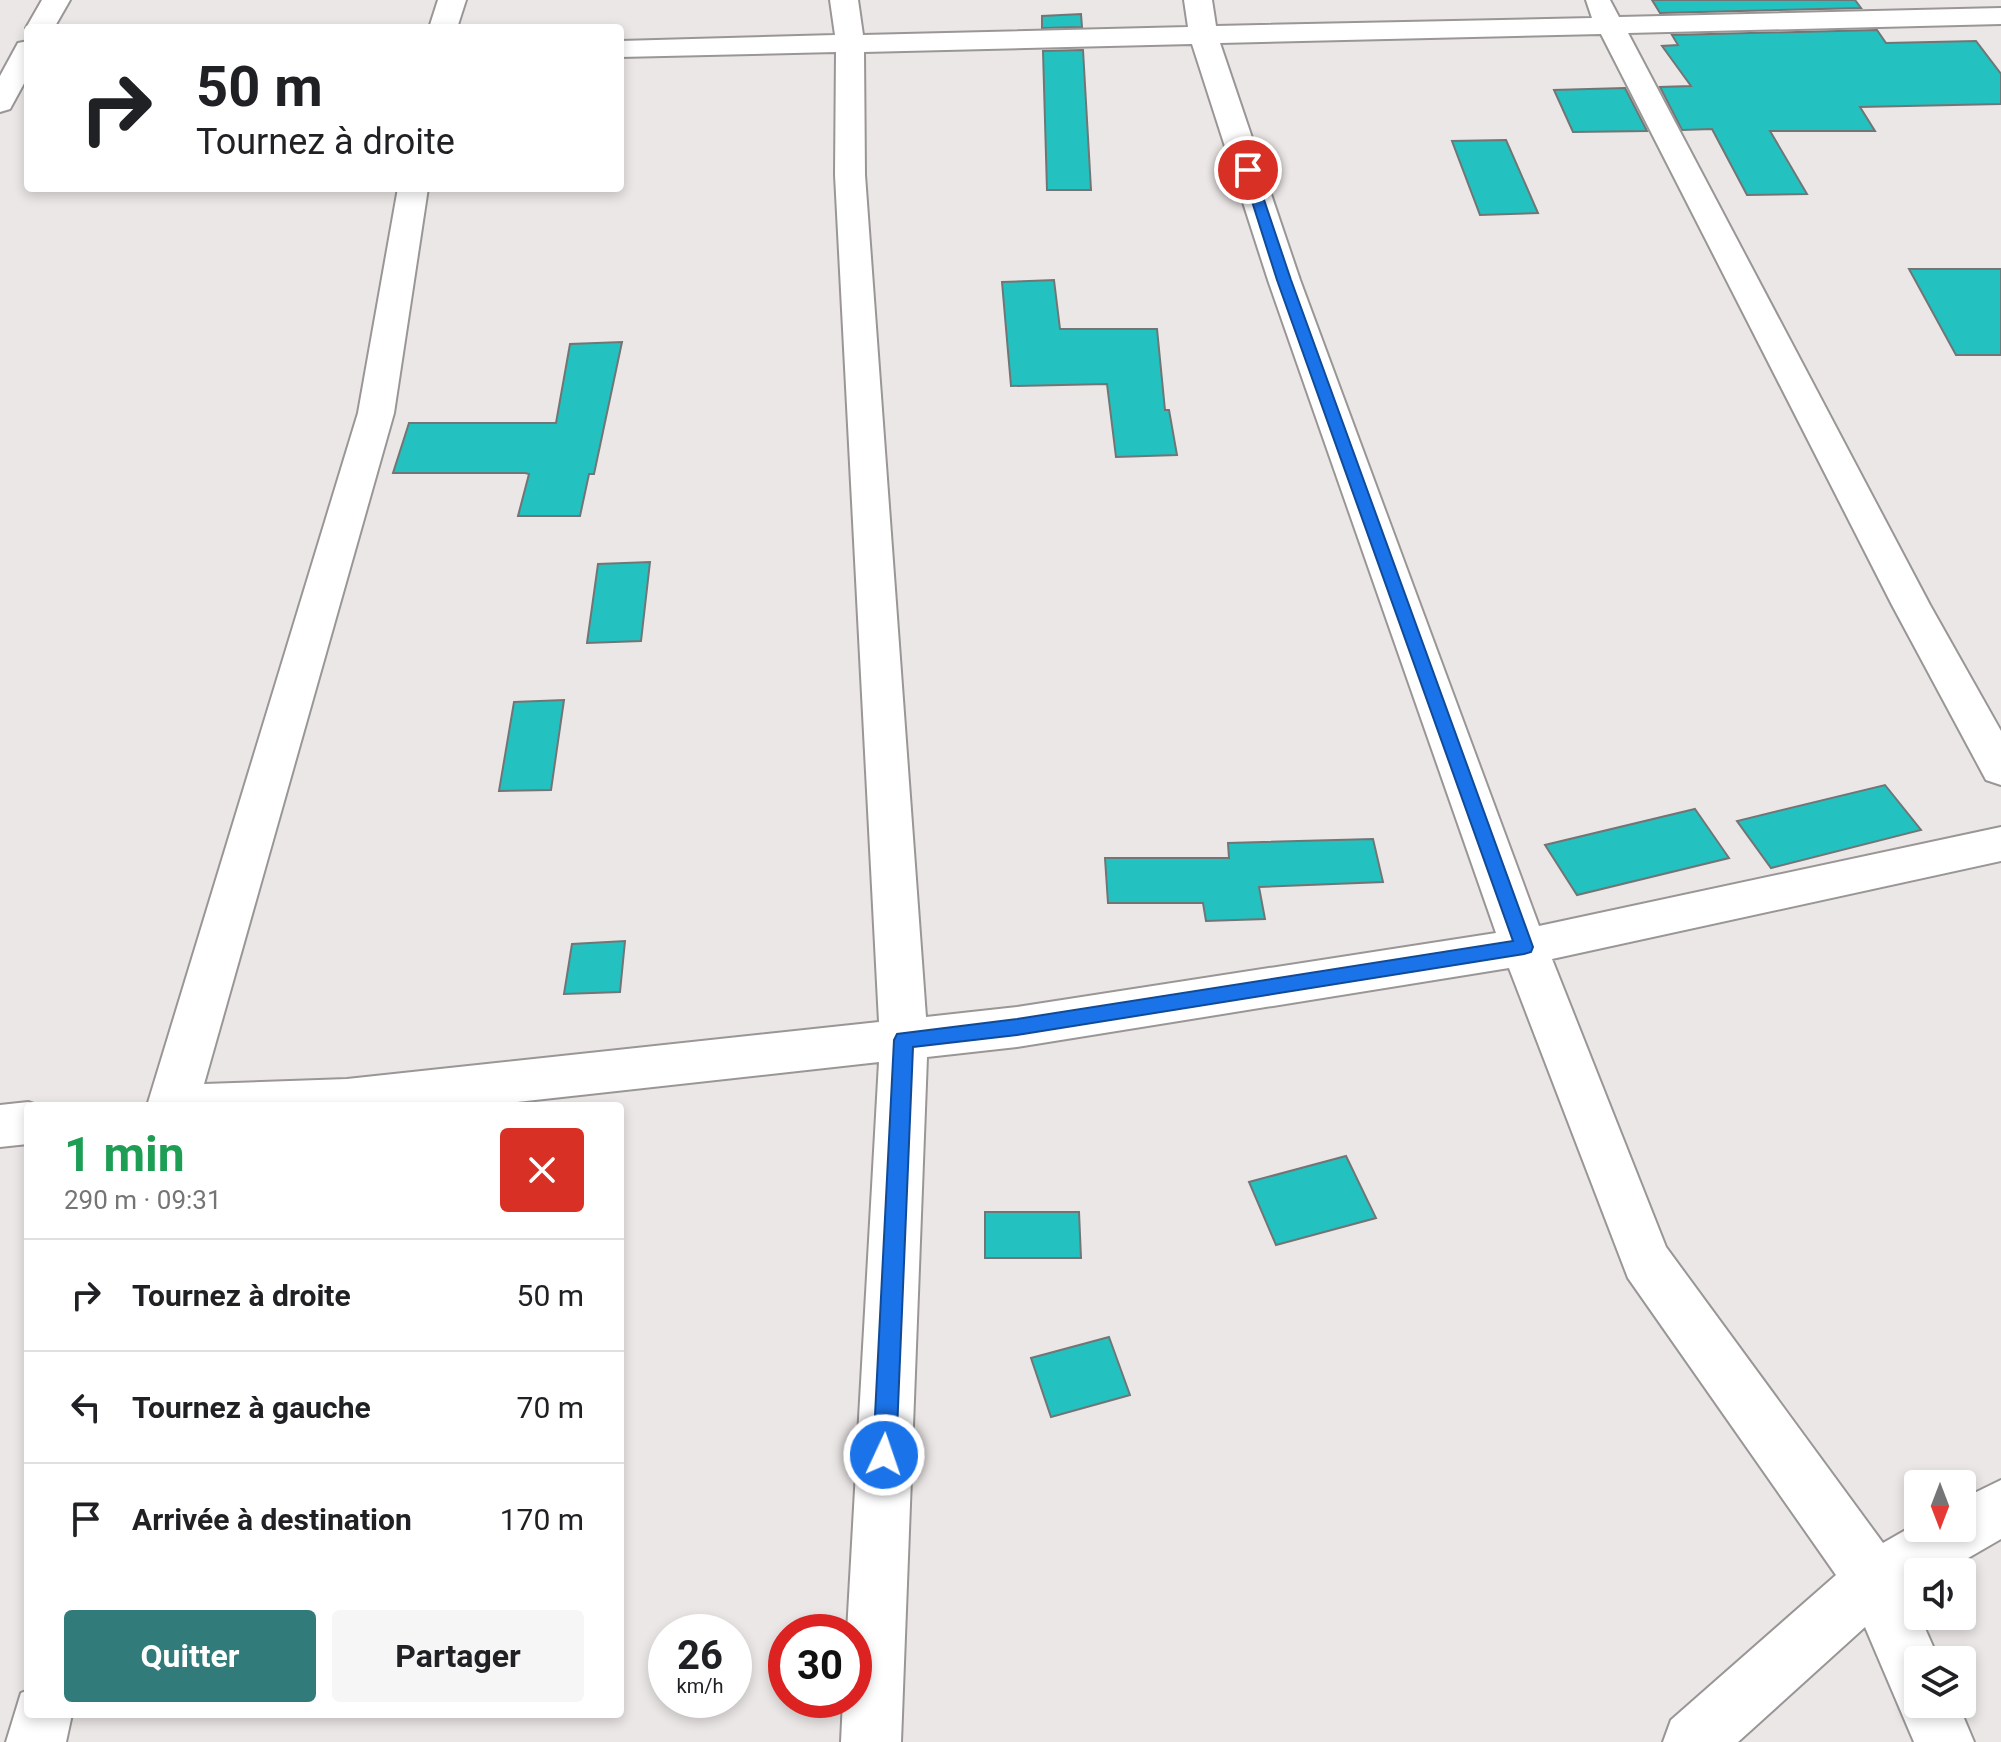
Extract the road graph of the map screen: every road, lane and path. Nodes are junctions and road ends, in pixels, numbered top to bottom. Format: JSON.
{"nodes":[{"id":1,"x":56,"y":0,"type":"edge"},
{"id":2,"x":452,"y":0,"type":"edge"},
{"id":3,"x":1988,"y":0,"type":"edge"},
{"id":4,"x":1603,"y":12,"type":"edge"},
{"id":5,"x":2001,"y":16,"type":"edge"},
{"id":6,"x":1200,"y":17,"type":"edge"},
{"id":7,"x":847,"y":21,"type":"edge"},
{"id":8,"x":42,"y":24,"type":"edge"},
{"id":9,"x":444,"y":24,"type":"edge"},
{"id":10,"x":624,"y":49,"type":"edge"},
{"id":11,"x":20,"y":54,"type":"edge"},
{"id":12,"x":0,"y":103,"type":"edge"},
{"id":13,"x":412,"y":192,"type":"edge"},
{"id":14,"x":2001,"y":769,"type":"edge"},
{"id":15,"x":2001,"y":844,"type":"edge"},
{"id":16,"x":1524,"y":947,"type":"junction"},
{"id":17,"x":904,"y":1040,"type":"junction"},
{"id":18,"x":173,"y":1102,"type":"edge"},
{"id":19,"x":289,"y":1102,"type":"edge"},
{"id":20,"x":24,"y":1123,"type":"edge"},
{"id":21,"x":0,"y":1126,"type":"edge"},
{"id":22,"x":2001,"y":1508,"type":"edge"},
{"id":23,"x":1874,"y":1580,"type":"junction"},
{"id":24,"x":1904,"y":1650,"type":"edge"},
{"id":25,"x":41,"y":1718,"type":"edge"},
{"id":26,"x":1934,"y":1718,"type":"edge"},
{"id":27,"x":36,"y":1742,"type":"edge"},
{"id":28,"x":871,"y":1742,"type":"edge"},
{"id":29,"x":1693,"y":1742,"type":"edge"},
{"id":30,"x":1944,"y":1742,"type":"edge"}],
"edges":[{"from":1,"to":8,"type":"street"},
{"from":2,"to":9,"type":"street"},
{"from":3,"to":5,"type":"street"},
{"from":4,"to":5,"type":"street"},
{"from":4,"to":6,"type":"street"},
{"from":4,"to":14,"type":"street"},
{"from":6,"to":7,"type":"street"},
{"from":6,"to":16,"type":"street"},
{"from":7,"to":10,"type":"street"},
{"from":7,"to":17,"type":"street"},
{"from":11,"to":12,"type":"street"},
{"from":13,"to":18,"type":"street"},
{"from":15,"to":16,"type":"street"},
{"from":16,"to":17,"type":"street"},
{"from":16,"to":23,"type":"street"},
{"from":17,"to":19,"type":"street"},
{"from":17,"to":28,"type":"street"},
{"from":20,"to":21,"type":"street"},
{"from":22,"to":23,"type":"street"},
{"from":23,"to":24,"type":"street"},
{"from":23,"to":29,"type":"street"},
{"from":25,"to":27,"type":"street"},
{"from":26,"to":30,"type":"street"}]}
